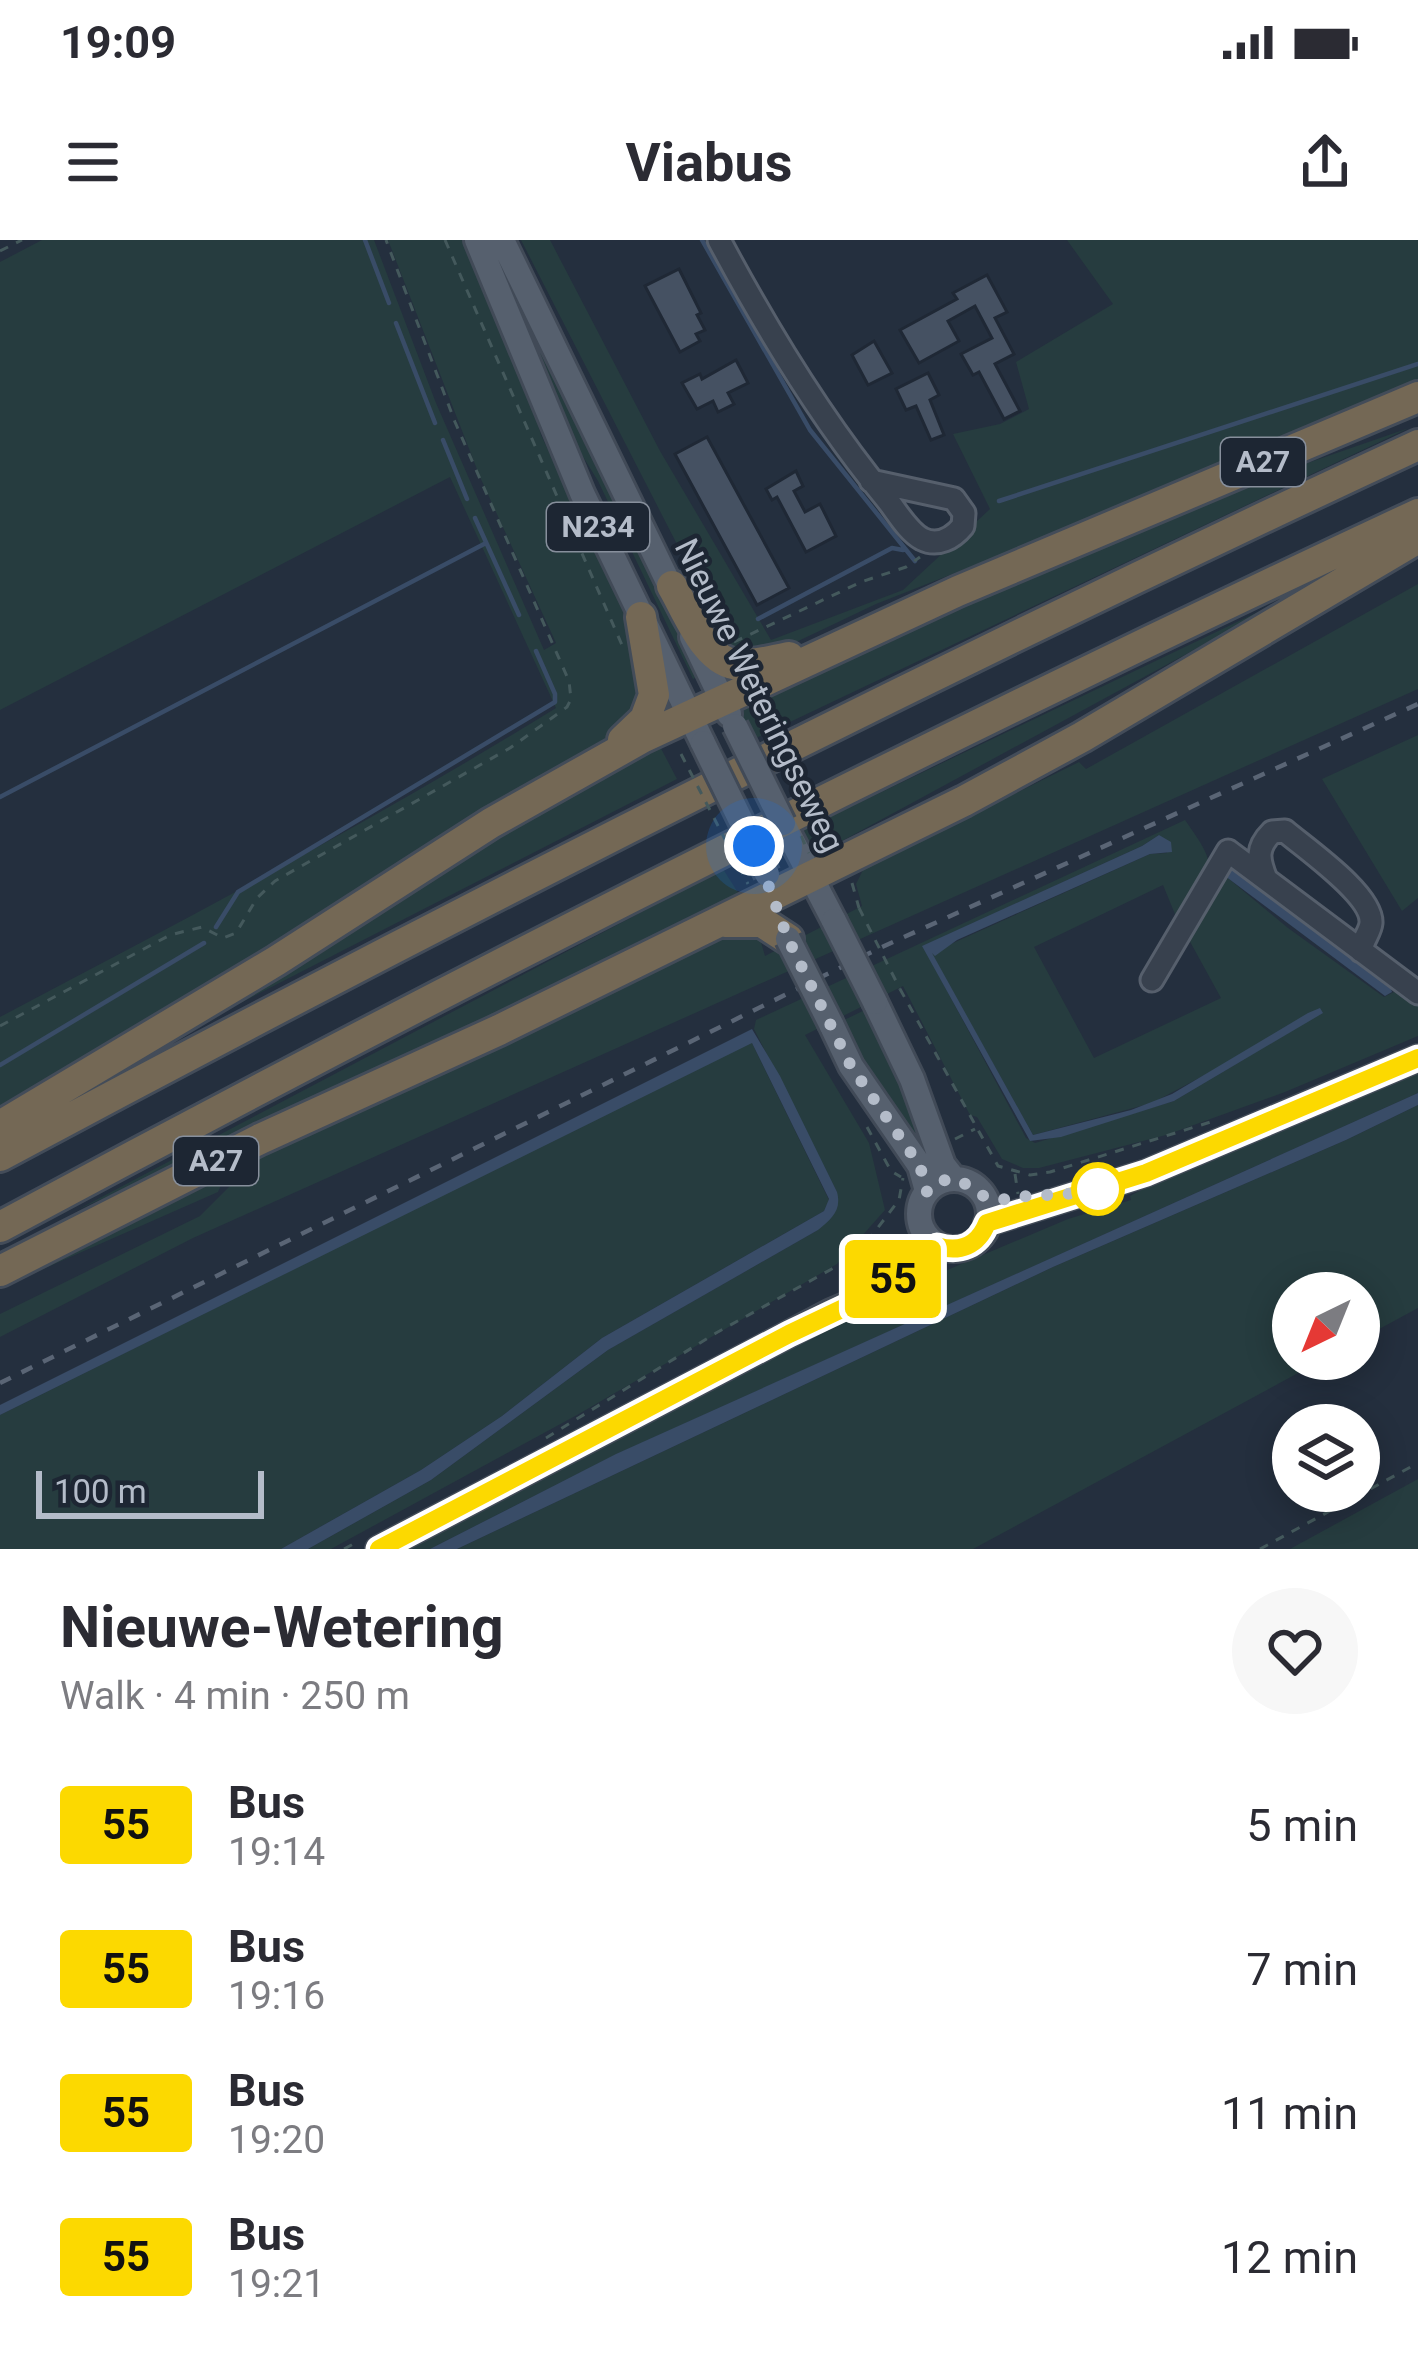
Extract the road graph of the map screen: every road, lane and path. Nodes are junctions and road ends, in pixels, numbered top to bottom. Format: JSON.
{"nodes":[{"id":1,"x":22,"y":240,"type":"edge"},
{"id":2,"x":386,"y":240,"type":"edge"},
{"id":3,"x":445,"y":240,"type":"edge"},
{"id":4,"x":476,"y":240,"type":"edge"},
{"id":5,"x":502,"y":240,"type":"edge"},
{"id":6,"x":719,"y":240,"type":"edge"},
{"id":7,"x":0,"y":251,"type":"edge"},
{"id":8,"x":1418,"y":397,"type":"edge"},
{"id":9,"x":1418,"y":445,"type":"edge"},
{"id":10,"x":872,"y":481,"type":"junction"},
{"id":11,"x":1418,"y":514,"type":"edge"},
{"id":12,"x":1418,"y":538,"type":"edge"},
{"id":13,"x":941,"y":542,"type":"junction"},
{"id":14,"x":672,"y":586,"type":"junction"},
{"id":15,"x":641,"y":617,"type":"junction"},
{"id":16,"x":624,"y":651,"type":"dead end"},
{"id":17,"x":824,"y":651,"type":"junction"},
{"id":18,"x":725,"y":663,"type":"junction"},
{"id":19,"x":728,"y":714,"type":"junction"},
{"id":20,"x":685,"y":735,"type":"junction"},
{"id":21,"x":612,"y":754,"type":"junction"},
{"id":22,"x":806,"y":866,"type":"junction"},
{"id":23,"x":1266,"y":880,"type":"junction"},
{"id":24,"x":763,"y":884,"type":"junction"},
{"id":25,"x":860,"y":908,"type":"dead end"},
{"id":26,"x":713,"y":923,"type":"junction"},
{"id":27,"x":788,"y":939,"type":"junction"},
{"id":28,"x":1361,"y":951,"type":"junction"},
{"id":29,"x":1152,"y":980,"type":"dead end"},
{"id":30,"x":1418,"y":993,"type":"edge"},
{"id":31,"x":0,"y":1026,"type":"edge"},
{"id":32,"x":1418,"y":1058,"type":"edge"},
{"id":33,"x":1232,"y":1115,"type":"dead end"},
{"id":34,"x":0,"y":1126,"type":"edge"},
{"id":35,"x":0,"y":1156,"type":"edge"},
{"id":36,"x":903,"y":1177,"type":"dead end"},
{"id":37,"x":953,"y":1179,"type":"junction"},
{"id":38,"x":927,"y":1192,"type":"junction"},
{"id":39,"x":985,"y":1197,"type":"junction"},
{"id":40,"x":1030,"y":1203,"type":"junction"},
{"id":41,"x":987,"y":1223,"type":"junction"},
{"id":42,"x":920,"y":1225,"type":"junction"},
{"id":43,"x":0,"y":1227,"type":"edge"},
{"id":44,"x":937,"y":1246,"type":"junction"},
{"id":45,"x":0,"y":1270,"type":"edge"},
{"id":46,"x":831,"y":1312,"type":"junction"},
{"id":47,"x":569,"y":1424,"type":"dead end"},
{"id":48,"x":1418,"y":1463,"type":"edge"},
{"id":49,"x":379,"y":1549,"type":"edge"},
{"id":50,"x":1260,"y":1549,"type":"edge"}],
"edges":[{"from":1,"to":7,"type":"path"},
{"from":2,"to":31,"type":"path"},
{"from":3,"to":16,"type":"path"},
{"from":4,"to":15,"type":"main road","number":"N234"},
{"from":5,"to":14,"type":"main road","name":"Nieuwe Weteringseweg","number":"N234"},
{"from":6,"to":10,"type":"street"},
{"from":8,"to":17,"type":"highway","number":"A27"},
{"from":9,"to":35,"type":"highway","number":"A27"},
{"from":10,"to":13,"type":"street"},
{"from":10,"to":13,"type":"street"},
{"from":11,"to":43,"type":"highway","number":"A27"},
{"from":12,"to":22,"type":"highway","number":"A27"},
{"from":13,"to":18,"type":"path"},
{"from":14,"to":18,"type":"highway"},
{"from":14,"to":19,"type":"main road","name":"Nieuwe Weteringseweg","number":"N234"},
{"from":15,"to":20,"type":"main road","number":"N234"},
{"from":15,"to":21,"type":"highway","number":"A27"},
{"from":17,"to":18,"type":"highway","number":"A27"},
{"from":17,"to":19,"type":"highway","number":"A27"},
{"from":19,"to":20,"type":"highway","number":"A27"},
{"from":19,"to":22,"type":"main road","name":"Nieuwe Weteringseweg","number":"N234","bridge":true},
{"from":20,"to":21,"type":"highway","number":"A27"},
{"from":20,"to":24,"type":"main road","number":"N234","bridge":true},
{"from":20,"to":24,"type":"path","bridge":true},
{"from":21,"to":34,"type":"highway","number":"A27"},
{"from":22,"to":24,"type":"highway","number":"A27"},
{"from":22,"to":37,"type":"main road","name":"Nieuwe Weteringseweg","number":"N234","bridge":true},
{"from":23,"to":28,"type":"street"},
{"from":23,"to":28,"type":"street"},
{"from":23,"to":29,"type":"street"},
{"from":24,"to":26,"type":"highway","number":"A27"},
{"from":24,"to":27,"type":"main road","number":"N234"},
{"from":25,"to":33,"type":"path","bridge":true},
{"from":26,"to":27,"type":"highway"},
{"from":26,"to":45,"type":"highway","number":"A27"},
{"from":27,"to":38,"type":"main road","number":"N234","bridge":true},
{"from":28,"to":30,"type":"street"},
{"from":32,"to":40,"type":"main road"},
{"from":36,"to":47,"type":"path"},
{"from":37,"to":38,"type":"main road"},
{"from":37,"to":39,"type":"main road"},
{"from":38,"to":42,"type":"main road"},
{"from":39,"to":40,"type":"main road"},
{"from":39,"to":41,"type":"main road"},
{"from":40,"to":41,"type":"main road"},
{"from":41,"to":44,"type":"main road"},
{"from":42,"to":44,"type":"main road"},
{"from":42,"to":46,"type":"main road"},
{"from":44,"to":46,"type":"main road"},
{"from":46,"to":49,"type":"main road"},
{"from":48,"to":50,"type":"path"}]}
